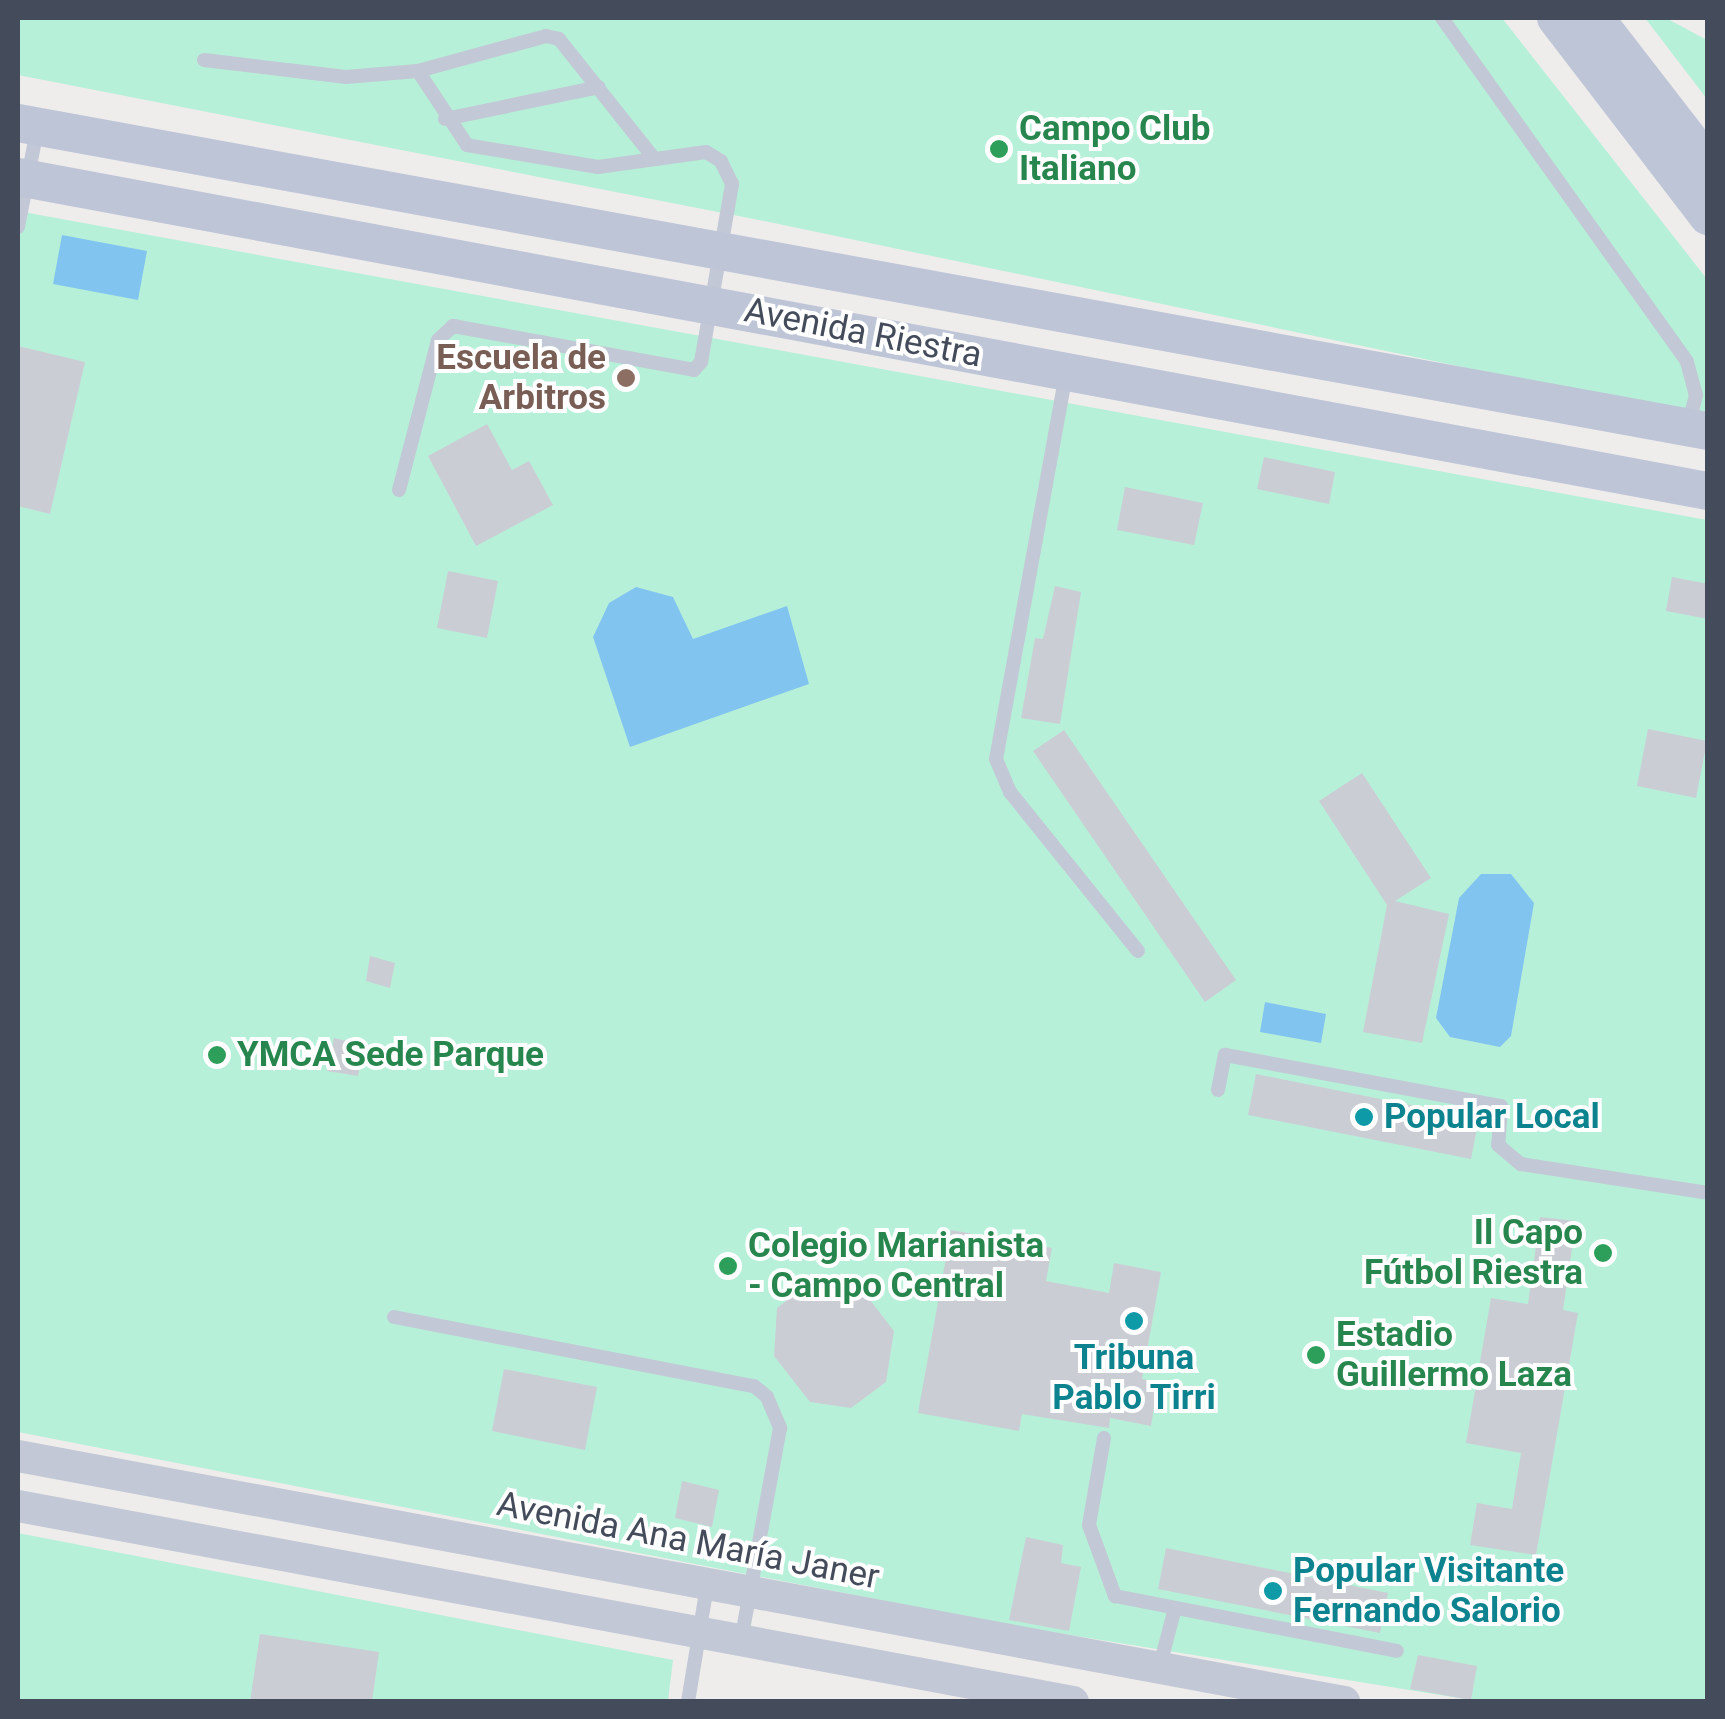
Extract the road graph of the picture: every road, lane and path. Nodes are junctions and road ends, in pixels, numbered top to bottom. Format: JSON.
{"nodes":[{"id":1,"x":1442,"y":18,"type":"edge"},
{"id":2,"x":1556,"y":18,"type":"edge"},
{"id":3,"x":1595,"y":18,"type":"edge"},
{"id":4,"x":204,"y":60,"type":"dead end"},
{"id":5,"x":418,"y":71,"type":"junction"},
{"id":6,"x":599,"y":87,"type":"junction"},
{"id":7,"x":445,"y":119,"type":"junction"},
{"id":8,"x":28,"y":125,"type":"edge"},
{"id":9,"x":653,"y":157,"type":"junction"},
{"id":10,"x":1708,"y":164,"type":"edge"},
{"id":11,"x":23,"y":178,"type":"edge"},
{"id":12,"x":1708,"y":216,"type":"edge"},
{"id":13,"x":18,"y":227,"type":"edge"},
{"id":14,"x":721,"y":250,"type":"junction"},
{"id":15,"x":712,"y":304,"type":"junction"},
{"id":16,"x":1066,"y":373,"type":"junction"},
{"id":17,"x":1423,"y":378,"type":"junction"},
{"id":18,"x":1697,"y":429,"type":"edge"},
{"id":19,"x":1412,"y":436,"type":"junction"},
{"id":20,"x":400,"y":490,"type":"dead end"},
{"id":21,"x":1708,"y":490,"type":"edge"},
{"id":22,"x":1138,"y":952,"type":"dead end"},
{"id":23,"x":1218,"y":1090,"type":"dead end"},
{"id":24,"x":1708,"y":1194,"type":"edge"},
{"id":25,"x":394,"y":1317,"type":"dead end"},
{"id":26,"x":1104,"y":1438,"type":"dead end"},
{"id":27,"x":18,"y":1456,"type":"edge"},
{"id":28,"x":18,"y":1506,"type":"edge"},
{"id":29,"x":708,"y":1586,"type":"junction"},
{"id":30,"x":750,"y":1594,"type":"junction"},
{"id":31,"x":1175,"y":1608,"type":"junction"},
{"id":32,"x":698,"y":1632,"type":"junction"},
{"id":33,"x":741,"y":1640,"type":"junction"},
{"id":34,"x":1014,"y":1642,"type":"junction"},
{"id":35,"x":1397,"y":1652,"type":"dead end"},
{"id":36,"x":1159,"y":1669,"type":"junction"},
{"id":37,"x":992,"y":1687,"type":"junction"},
{"id":38,"x":1330,"y":1700,"type":"edge"},
{"id":39,"x":688,"y":1702,"type":"edge"},
{"id":40,"x":1073,"y":1702,"type":"edge"}],
"edges":[{"from":1,"to":18,"type":"lane"},
{"from":2,"to":12,"type":"main road"},
{"from":3,"to":10,"type":"main road"},
{"from":4,"to":5,"type":"lane"},
{"from":5,"to":6,"type":"lane"},
{"from":5,"to":7,"type":"lane"},
{"from":6,"to":7,"type":"lane"},
{"from":6,"to":9,"type":"lane"},
{"from":7,"to":9,"type":"lane"},
{"from":8,"to":11,"type":"lane"},
{"from":8,"to":14,"type":"main road","name":"Avenida Riestra"},
{"from":9,"to":14,"type":"lane"},
{"from":11,"to":13,"type":"lane"},
{"from":11,"to":15,"type":"main road","name":"Avenida Riestra"},
{"from":14,"to":15,"type":"lane"},
{"from":14,"to":17,"type":"main road","name":"Avenida Riestra"},
{"from":15,"to":16,"type":"main road","name":"Avenida Riestra"},
{"from":15,"to":20,"type":"lane"},
{"from":16,"to":19,"type":"main road","name":"Avenida Riestra"},
{"from":16,"to":22,"type":"lane"},
{"from":17,"to":18,"type":"main road","name":"Avenida Riestra"},
{"from":17,"to":19,"type":"main road"},
{"from":19,"to":21,"type":"main road","name":"Avenida Riestra"},
{"from":23,"to":24,"type":"lane"},
{"from":25,"to":30,"type":"lane"},
{"from":26,"to":31,"type":"lane"},
{"from":27,"to":29,"type":"street","name":"Avenida Ana María Janer"},
{"from":28,"to":32,"type":"street"},
{"from":29,"to":30,"type":"street","name":"Avenida Ana María Janer"},
{"from":29,"to":32,"type":"lane"},
{"from":30,"to":33,"type":"lane"},
{"from":30,"to":34,"type":"street","name":"Avenida Ana María Janer"},
{"from":31,"to":35,"type":"lane"},
{"from":31,"to":36,"type":"lane"},
{"from":32,"to":33,"type":"street"},
{"from":32,"to":39,"type":"lane"},
{"from":33,"to":37,"type":"street"},
{"from":34,"to":36,"type":"street","name":"Avenida Ana María Janer"},
{"from":34,"to":37,"type":"street"},
{"from":36,"to":38,"type":"street","name":"Avenida Ana María Janer"},
{"from":37,"to":40,"type":"street"}]}
